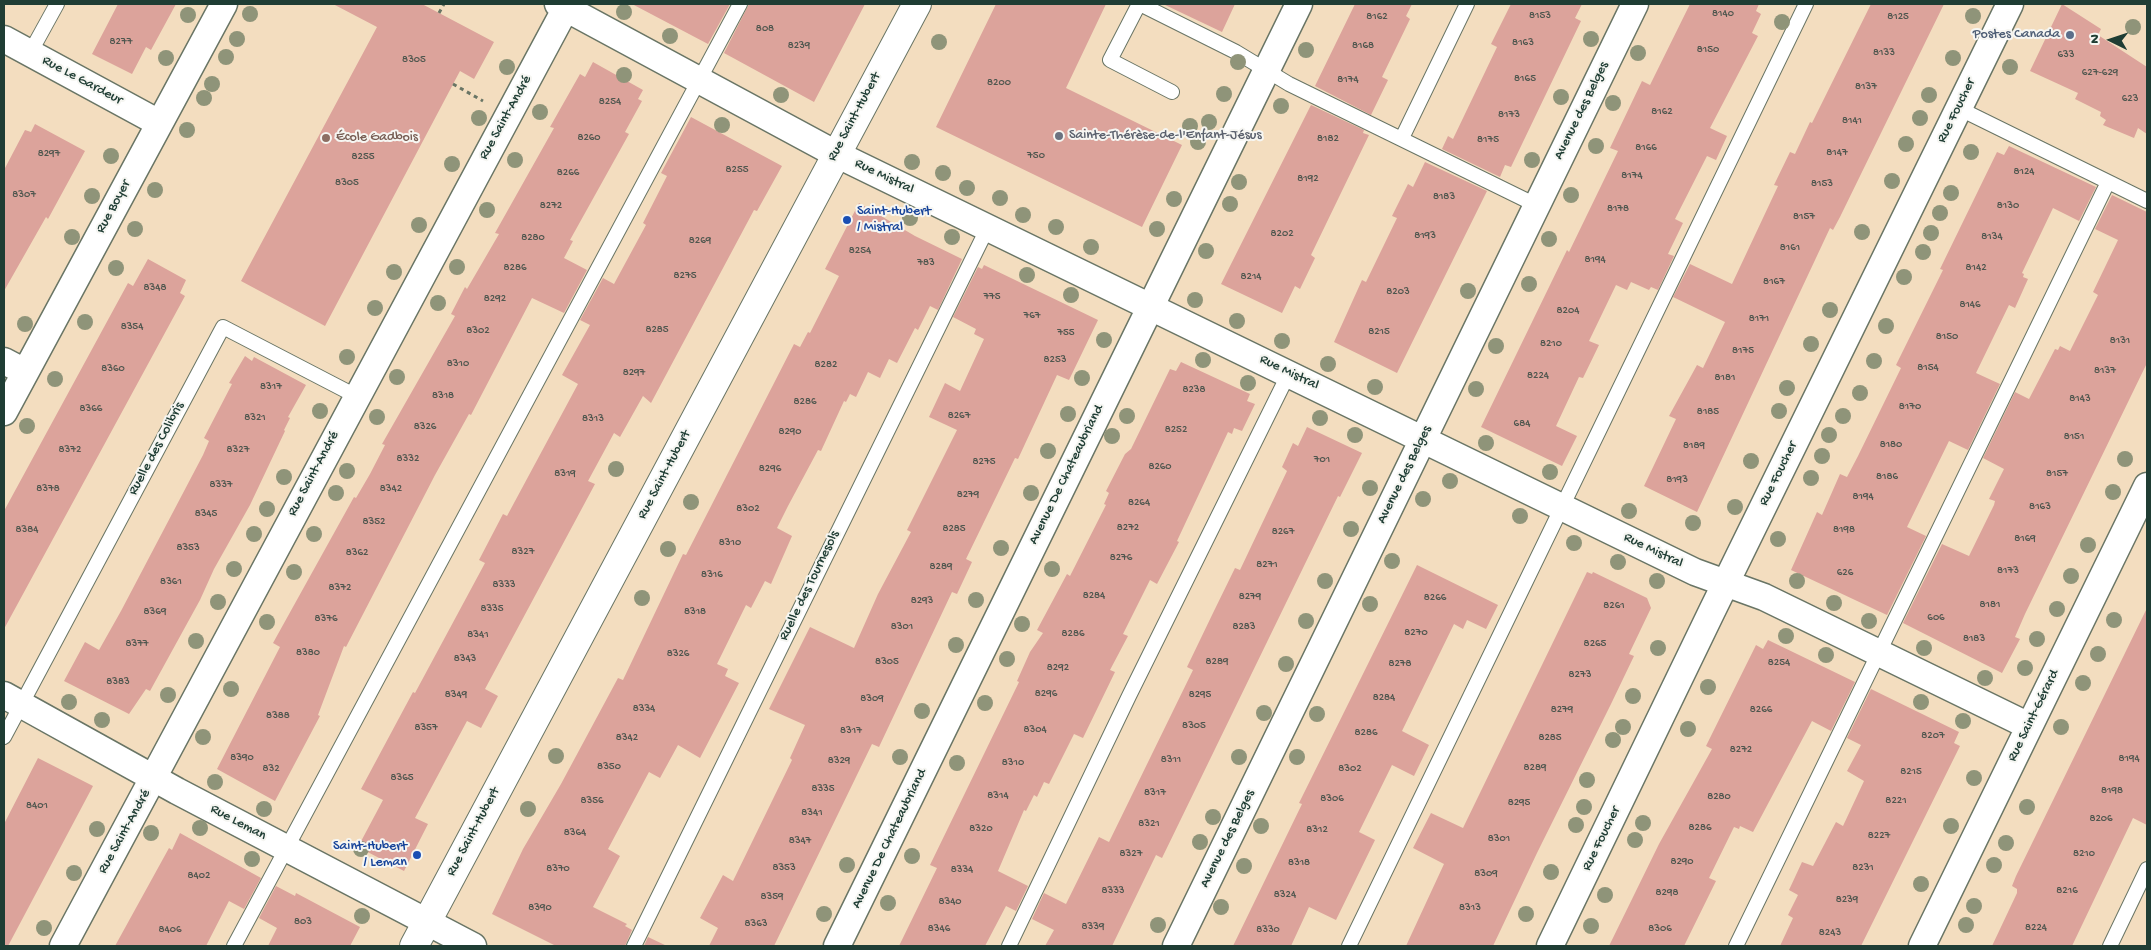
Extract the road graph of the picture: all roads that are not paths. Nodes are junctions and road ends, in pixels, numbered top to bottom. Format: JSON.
{"nodes":[{"id":1,"x":56,"y":4,"type":"edge"},
{"id":2,"x":224,"y":4,"type":"edge"},
{"id":3,"x":740,"y":4,"type":"edge"},
{"id":4,"x":917,"y":4,"type":"edge"},
{"id":5,"x":1140,"y":4,"type":"edge"},
{"id":6,"x":1299,"y":4,"type":"edge"},
{"id":7,"x":1468,"y":4,"type":"edge"},
{"id":8,"x":1635,"y":4,"type":"edge"},
{"id":9,"x":1806,"y":4,"type":"edge"},
{"id":10,"x":2010,"y":4,"type":"edge"},
{"id":11,"x":564,"y":5,"type":"edge"},
{"id":12,"x":4,"y":39,"type":"edge"},
{"id":13,"x":30,"y":53,"type":"junction"},
{"id":14,"x":1266,"y":70,"type":"junction"},
{"id":15,"x":701,"y":79,"type":"junction"},
{"id":16,"x":1172,"y":92,"type":"dead end"},
{"id":17,"x":1958,"y":108,"type":"junction"},
{"id":18,"x":159,"y":123,"type":"junction"},
{"id":19,"x":1402,"y":138,"type":"junction"},
{"id":20,"x":836,"y":154,"type":"junction"},
{"id":21,"x":2108,"y":182,"type":"junction"},
{"id":22,"x":2147,"y":201,"type":"edge"},
{"id":23,"x":1536,"y":205,"type":"junction"},
{"id":24,"x":988,"y":227,"type":"junction"},
{"id":25,"x":1150,"y":305,"type":"junction"},
{"id":26,"x":14,"y":367,"type":"edge"},
{"id":27,"x":1289,"y":373,"type":"junction"},
{"id":28,"x":356,"y":396,"type":"junction"},
{"id":29,"x":4,"y":412,"type":"edge"},
{"id":30,"x":1422,"y":439,"type":"junction"},
{"id":31,"x":2147,"y":486,"type":"edge"},
{"id":32,"x":1563,"y":506,"type":"junction"},
{"id":33,"x":1726,"y":583,"type":"junction"},
{"id":34,"x":1879,"y":653,"type":"junction"},
{"id":35,"x":13,"y":700,"type":"edge"},
{"id":36,"x":2028,"y":726,"type":"junction"},
{"id":37,"x":4,"y":737,"type":"edge"},
{"id":38,"x":155,"y":778,"type":"junction"},
{"id":39,"x":287,"y":848,"type":"junction"},
{"id":40,"x":2147,"y":869,"type":"edge"},
{"id":41,"x":426,"y":922,"type":"junction"},
{"id":42,"x":63,"y":946,"type":"edge"},
{"id":43,"x":234,"y":946,"type":"edge"},
{"id":44,"x":414,"y":946,"type":"edge"},
{"id":45,"x":473,"y":946,"type":"edge"},
{"id":46,"x":634,"y":946,"type":"edge"},
{"id":47,"x":837,"y":946,"type":"edge"},
{"id":48,"x":1009,"y":946,"type":"edge"},
{"id":49,"x":1176,"y":946,"type":"edge"},
{"id":50,"x":1349,"y":946,"type":"edge"},
{"id":51,"x":1550,"y":946,"type":"edge"},
{"id":52,"x":1736,"y":946,"type":"edge"},
{"id":53,"x":1922,"y":946,"type":"edge"},
{"id":54,"x":2110,"y":946,"type":"edge"}],
"edges":[{"from":1,"to":13,"type":"lane"},
{"from":2,"to":18,"type":"street","name":"Rue Boyer"},
{"from":3,"to":15,"type":"lane"},
{"from":4,"to":20,"type":"street","name":"Rue Saint-Hubert"},
{"from":5,"to":14,"type":"lane"},
{"from":5,"to":16,"type":"lane"},
{"from":6,"to":14,"type":"street","name":"Avenue De Chateaubriand"},
{"from":7,"to":19,"type":"lane"},
{"from":8,"to":23,"type":"street","name":"Avenue des Belges"},
{"from":9,"to":32,"type":"lane"},
{"from":10,"to":17,"type":"street","name":"Rue Foucher"},
{"from":11,"to":15,"type":"street","name":"Rue Mistral"},
{"from":11,"to":28,"type":"street","name":"Rue Saint-André"},
{"from":12,"to":13,"type":"street","name":"Rue Le Gardeur"},
{"from":13,"to":18,"type":"street","name":"Rue Le Gardeur"},
{"from":14,"to":19,"type":"lane"},
{"from":14,"to":25,"type":"street","name":"Avenue De Chateaubriand"},
{"from":15,"to":20,"type":"street","name":"Rue Mistral"},
{"from":15,"to":39,"type":"lane"},
{"from":17,"to":21,"type":"lane"},
{"from":17,"to":33,"type":"street","name":"Rue Foucher"},
{"from":18,"to":26,"type":"street","name":"Rue Boyer"},
{"from":19,"to":23,"type":"lane"},
{"from":20,"to":24,"type":"street","name":"Rue Mistral"},
{"from":20,"to":41,"type":"street","name":"Rue Saint-Hubert"},
{"from":21,"to":22,"type":"lane"},
{"from":21,"to":34,"type":"lane"},
{"from":23,"to":30,"type":"street","name":"Avenue des Belges"},
{"from":24,"to":25,"type":"street","name":"Rue Mistral"},
{"from":24,"to":46,"type":"lane","name":"Ruelle des Tournesols"},
{"from":25,"to":27,"type":"street","name":"Rue Mistral"},
{"from":25,"to":47,"type":"street","name":"Avenue De Chateaubriand"},
{"from":26,"to":29,"type":"street","name":"Rue Boyer"},
{"from":27,"to":30,"type":"street","name":"Rue Mistral"},
{"from":27,"to":48,"type":"lane"},
{"from":28,"to":35,"type":"lane","name":"Ruelle des Colibris"},
{"from":28,"to":38,"type":"street","name":"Rue Saint-André"},
{"from":30,"to":32,"type":"street","name":"Rue Mistral"},
{"from":30,"to":49,"type":"street","name":"Avenue des Belges"},
{"from":31,"to":36,"type":"street","name":"Rue Saint-Gérard"},
{"from":32,"to":33,"type":"street","name":"Rue Mistral"},
{"from":32,"to":50,"type":"lane"},
{"from":33,"to":34,"type":"street","name":"Rue Mistral"},
{"from":33,"to":51,"type":"street","name":"Rue Foucher"},
{"from":34,"to":36,"type":"street","name":"Rue Mistral"},
{"from":34,"to":52,"type":"lane"},
{"from":35,"to":37,"type":"lane"},
{"from":35,"to":38,"type":"street","name":"Rue Leman"},
{"from":36,"to":53,"type":"street","name":"Rue Saint-Gérard"},
{"from":38,"to":39,"type":"street","name":"Rue Leman"},
{"from":38,"to":42,"type":"street","name":"Rue Saint-André"},
{"from":39,"to":41,"type":"street","name":"Rue Leman"},
{"from":39,"to":43,"type":"lane"},
{"from":40,"to":54,"type":"lane"},
{"from":41,"to":44,"type":"street","name":"Rue Saint-Hubert"},
{"from":41,"to":45,"type":"street","name":"Rue Leman"}]}
